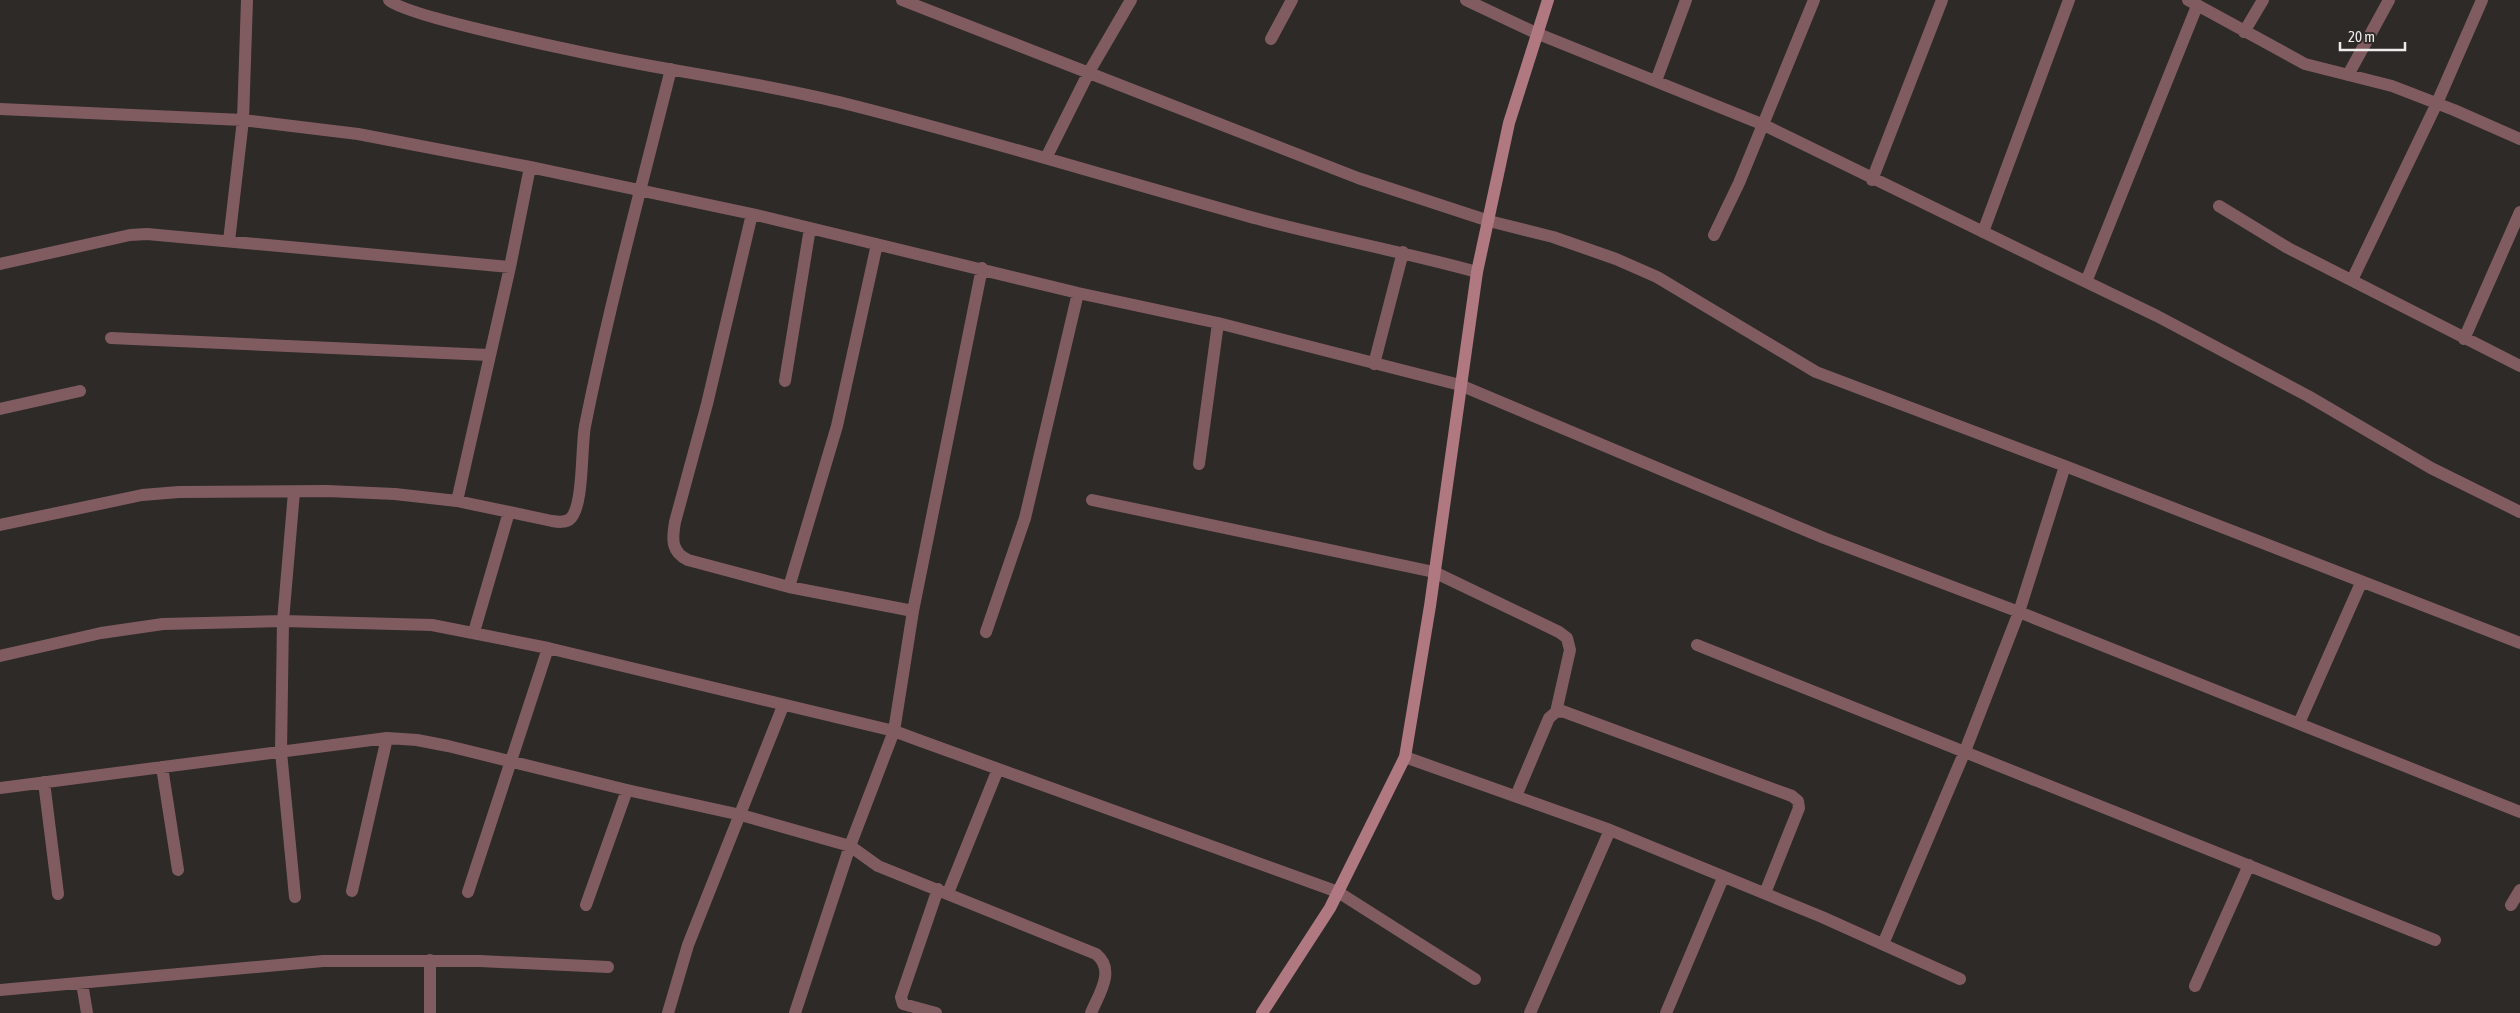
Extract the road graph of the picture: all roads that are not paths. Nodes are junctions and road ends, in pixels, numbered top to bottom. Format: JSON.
{"nodes":[{"id":1,"x":247,"y":0,"type":"edge"},
{"id":2,"x":389,"y":0,"type":"edge"},
{"id":3,"x":902,"y":0,"type":"edge"},
{"id":4,"x":1131,"y":0,"type":"edge"},
{"id":5,"x":1292,"y":0,"type":"edge"},
{"id":6,"x":1466,"y":0,"type":"edge"},
{"id":7,"x":1548,"y":0,"type":"edge"},
{"id":8,"x":1686,"y":0,"type":"edge"},
{"id":9,"x":1814,"y":0,"type":"edge"},
{"id":10,"x":1942,"y":0,"type":"edge"},
{"id":11,"x":2069,"y":0,"type":"edge"},
{"id":12,"x":2263,"y":0,"type":"edge"},
{"id":13,"x":2389,"y":0,"type":"edge"},
{"id":14,"x":2482,"y":0,"type":"edge"},
{"id":15,"x":2192,"y":3,"type":"edge"},
{"id":16,"x":2244,"y":32,"type":"junction"},
{"id":17,"x":1536,"y":33,"type":"junction"},
{"id":18,"x":1271,"y":39,"type":"dead end"},
{"id":19,"x":671,"y":69,"type":"junction"},
{"id":20,"x":1089,"y":72,"type":"junction"},
{"id":21,"x":2348,"y":75,"type":"junction"},
{"id":22,"x":1656,"y":81,"type":"junction"},
{"id":23,"x":2437,"y":103,"type":"junction"},
{"id":24,"x":0,"y":109,"type":"edge"},
{"id":25,"x":243,"y":120,"type":"junction"},
{"id":26,"x":1764,"y":125,"type":"junction"},
{"id":27,"x":2520,"y":140,"type":"edge"},
{"id":28,"x":1046,"y":158,"type":"junction"},
{"id":29,"x":530,"y":167,"type":"junction"},
{"id":30,"x":1872,"y":180,"type":"junction"},
{"id":31,"x":640,"y":191,"type":"junction"},
{"id":32,"x":2219,"y":206,"type":"dead end"},
{"id":33,"x":2520,"y":212,"type":"edge"},
{"id":34,"x":752,"y":214,"type":"junction"},
{"id":35,"x":1489,"y":221,"type":"junction"},
{"id":36,"x":810,"y":228,"type":"junction"},
{"id":37,"x":1983,"y":232,"type":"junction"},
{"id":38,"x":1714,"y":235,"type":"dead end"},
{"id":39,"x":230,"y":241,"type":"junction"},
{"id":40,"x":878,"y":244,"type":"junction"},
{"id":41,"x":1404,"y":252,"type":"junction"},
{"id":42,"x":0,"y":264,"type":"edge"},
{"id":43,"x":510,"y":267,"type":"junction"},
{"id":44,"x":982,"y":268,"type":"junction"},
{"id":45,"x":1477,"y":272,"type":"junction"},
{"id":46,"x":2352,"y":280,"type":"junction"},
{"id":47,"x":2086,"y":282,"type":"junction"},
{"id":48,"x":1078,"y":292,"type":"junction"},
{"id":49,"x":1218,"y":322,"type":"junction"},
{"id":50,"x":110,"y":338,"type":"dead end"},
{"id":51,"x":2464,"y":339,"type":"junction"},
{"id":52,"x":489,"y":355,"type":"junction"},
{"id":53,"x":1374,"y":364,"type":"junction"},
{"id":54,"x":2520,"y":366,"type":"edge"},
{"id":55,"x":785,"y":381,"type":"dead end"},
{"id":56,"x":1460,"y":385,"type":"junction"},
{"id":57,"x":80,"y":391,"type":"dead end"},
{"id":58,"x":0,"y":409,"type":"edge"},
{"id":59,"x":1199,"y":464,"type":"dead end"},
{"id":60,"x":2065,"y":466,"type":"junction"},
{"id":61,"x":294,"y":492,"type":"junction"},
{"id":62,"x":1092,"y":500,"type":"dead end"},
{"id":63,"x":457,"y":501,"type":"junction"},
{"id":64,"x":509,"y":512,"type":"junction"},
{"id":65,"x":2520,"y":512,"type":"edge"},
{"id":66,"x":0,"y":525,"type":"edge"},
{"id":67,"x":1434,"y":572,"type":"junction"},
{"id":68,"x":2361,"y":584,"type":"junction"},
{"id":69,"x":790,"y":587,"type":"junction"},
{"id":70,"x":913,"y":611,"type":"junction"},
{"id":71,"x":2019,"y":612,"type":"junction"},
{"id":72,"x":283,"y":621,"type":"junction"},
{"id":73,"x":474,"y":632,"type":"junction"},
{"id":74,"x":986,"y":632,"type":"dead end"},
{"id":75,"x":2520,"y":644,"type":"edge"},
{"id":76,"x":1697,"y":645,"type":"dead end"},
{"id":77,"x":548,"y":648,"type":"junction"},
{"id":78,"x":0,"y":656,"type":"edge"},
{"id":79,"x":783,"y":706,"type":"junction"},
{"id":80,"x":1556,"y":712,"type":"junction"},
{"id":81,"x":2299,"y":723,"type":"junction"},
{"id":82,"x":894,"y":732,"type":"junction"},
{"id":83,"x":387,"y":738,"type":"junction"},
{"id":84,"x":1965,"y":751,"type":"junction"},
{"id":85,"x":281,"y":752,"type":"junction"},
{"id":86,"x":1405,"y":757,"type":"junction"},
{"id":87,"x":510,"y":762,"type":"junction"},
{"id":88,"x":162,"y":767,"type":"junction"},
{"id":89,"x":998,"y":769,"type":"junction"},
{"id":90,"x":44,"y":782,"type":"junction"},
{"id":91,"x":0,"y":788,"type":"edge"},
{"id":92,"x":627,"y":790,"type":"junction"},
{"id":93,"x":1516,"y":796,"type":"junction"},
{"id":94,"x":2520,"y":812,"type":"edge"},
{"id":95,"x":741,"y":814,"type":"junction"},
{"id":96,"x":1610,"y":830,"type":"junction"},
{"id":97,"x":850,"y":846,"type":"junction"},
{"id":98,"x":2249,"y":865,"type":"junction"},
{"id":99,"x":178,"y":870,"type":"dead end"},
{"id":100,"x":1723,"y":878,"type":"junction"},
{"id":101,"x":2520,"y":890,"type":"edge"},
{"id":102,"x":352,"y":891,"type":"dead end"},
{"id":103,"x":943,"y":891,"type":"junction"},
{"id":104,"x":468,"y":892,"type":"dead end"},
{"id":105,"x":1338,"y":892,"type":"junction"},
{"id":106,"x":1765,"y":893,"type":"junction"},
{"id":107,"x":58,"y":894,"type":"dead end"},
{"id":108,"x":295,"y":897,"type":"dead end"},
{"id":109,"x":586,"y":905,"type":"dead end"},
{"id":110,"x":2511,"y":905,"type":"dead end"},
{"id":111,"x":2436,"y":940,"type":"dead end"},
{"id":112,"x":1882,"y":944,"type":"junction"},
{"id":113,"x":430,"y":960,"type":"junction"},
{"id":114,"x":608,"y":967,"type":"dead end"},
{"id":115,"x":1476,"y":979,"type":"dead end"},
{"id":116,"x":1960,"y":980,"type":"dead end"},
{"id":117,"x":82,"y":983,"type":"junction"},
{"id":118,"x":2195,"y":986,"type":"dead end"},
{"id":119,"x":0,"y":990,"type":"edge"},
{"id":120,"x":87,"y":1013,"type":"edge"},
{"id":121,"x":430,"y":1013,"type":"edge"},
{"id":122,"x":668,"y":1013,"type":"edge"},
{"id":123,"x":795,"y":1013,"type":"edge"},
{"id":124,"x":936,"y":1013,"type":"edge"},
{"id":125,"x":1091,"y":1013,"type":"edge"},
{"id":126,"x":1262,"y":1013,"type":"edge"},
{"id":127,"x":1530,"y":1013,"type":"edge"},
{"id":128,"x":1666,"y":1013,"type":"edge"}],
"edges":[{"from":1,"to":25,"type":"street"},
{"from":2,"to":19,"type":"street"},
{"from":3,"to":20,"type":"street"},
{"from":4,"to":20,"type":"street"},
{"from":5,"to":18,"type":"street"},
{"from":6,"to":17,"type":"street"},
{"from":7,"to":17,"type":"street"},
{"from":8,"to":22,"type":"street"},
{"from":9,"to":26,"type":"street"},
{"from":10,"to":30,"type":"street"},
{"from":11,"to":37,"type":"street"},
{"from":12,"to":16,"type":"street"},
{"from":13,"to":21,"type":"street"},
{"from":14,"to":23,"type":"street"},
{"from":15,"to":16,"type":"street"},
{"from":15,"to":47,"type":"street"},
{"from":16,"to":21,"type":"street"},
{"from":17,"to":22,"type":"street"},
{"from":17,"to":35,"type":"street"},
{"from":19,"to":28,"type":"street"},
{"from":19,"to":31,"type":"street"},
{"from":20,"to":28,"type":"street"},
{"from":20,"to":35,"type":"street"},
{"from":21,"to":23,"type":"street"},
{"from":22,"to":26,"type":"street"},
{"from":23,"to":27,"type":"street"},
{"from":23,"to":46,"type":"street"},
{"from":24,"to":25,"type":"street"},
{"from":25,"to":29,"type":"street"},
{"from":25,"to":39,"type":"street"},
{"from":26,"to":30,"type":"street"},
{"from":26,"to":38,"type":"street"},
{"from":28,"to":41,"type":"street"},
{"from":29,"to":31,"type":"street"},
{"from":29,"to":43,"type":"street"},
{"from":30,"to":37,"type":"street"},
{"from":31,"to":34,"type":"street"},
{"from":31,"to":64,"type":"street"},
{"from":32,"to":46,"type":"street"},
{"from":33,"to":51,"type":"street"},
{"from":34,"to":36,"type":"street"},
{"from":34,"to":69,"type":"street"},
{"from":35,"to":45,"type":"street"},
{"from":35,"to":60,"type":"street"},
{"from":36,"to":40,"type":"street"},
{"from":36,"to":55,"type":"street"},
{"from":37,"to":47,"type":"street"},
{"from":39,"to":42,"type":"street"},
{"from":39,"to":43,"type":"street"},
{"from":40,"to":44,"type":"street"},
{"from":40,"to":69,"type":"street"},
{"from":41,"to":45,"type":"street"},
{"from":41,"to":53,"type":"street"},
{"from":43,"to":52,"type":"street"},
{"from":44,"to":48,"type":"street"},
{"from":44,"to":70,"type":"street"},
{"from":45,"to":56,"type":"street"},
{"from":46,"to":51,"type":"street"},
{"from":47,"to":65,"type":"street"},
{"from":48,"to":49,"type":"street"},
{"from":48,"to":74,"type":"street"},
{"from":49,"to":53,"type":"street"},
{"from":49,"to":59,"type":"street"},
{"from":50,"to":52,"type":"street"},
{"from":51,"to":54,"type":"street"},
{"from":52,"to":63,"type":"street"},
{"from":53,"to":56,"type":"street"},
{"from":56,"to":67,"type":"street"},
{"from":56,"to":71,"type":"street"},
{"from":57,"to":58,"type":"street"},
{"from":60,"to":68,"type":"street"},
{"from":60,"to":71,"type":"street"},
{"from":61,"to":63,"type":"street"},
{"from":61,"to":66,"type":"street"},
{"from":61,"to":72,"type":"street"},
{"from":62,"to":67,"type":"street"},
{"from":63,"to":64,"type":"street"},
{"from":64,"to":73,"type":"street"},
{"from":67,"to":80,"type":"street"},
{"from":67,"to":86,"type":"street"},
{"from":68,"to":75,"type":"street"},
{"from":68,"to":81,"type":"street"},
{"from":69,"to":70,"type":"street"},
{"from":70,"to":82,"type":"street"},
{"from":71,"to":81,"type":"street"},
{"from":71,"to":84,"type":"street"},
{"from":72,"to":73,"type":"street"},
{"from":72,"to":78,"type":"street"},
{"from":72,"to":85,"type":"street"},
{"from":73,"to":77,"type":"street"},
{"from":76,"to":84,"type":"street"},
{"from":77,"to":79,"type":"street"},
{"from":77,"to":87,"type":"street"},
{"from":79,"to":82,"type":"street"},
{"from":79,"to":95,"type":"street"},
{"from":80,"to":93,"type":"street"},
{"from":80,"to":106,"type":"street"},
{"from":81,"to":94,"type":"street"},
{"from":82,"to":89,"type":"street"},
{"from":82,"to":97,"type":"street"},
{"from":83,"to":85,"type":"street"},
{"from":83,"to":87,"type":"street"},
{"from":83,"to":102,"type":"street"},
{"from":84,"to":98,"type":"street"},
{"from":84,"to":112,"type":"street"},
{"from":85,"to":88,"type":"street"},
{"from":85,"to":108,"type":"street"},
{"from":86,"to":93,"type":"street"},
{"from":86,"to":105,"type":"street"},
{"from":87,"to":92,"type":"street"},
{"from":87,"to":104,"type":"street"},
{"from":88,"to":90,"type":"street"},
{"from":88,"to":99,"type":"street"},
{"from":89,"to":103,"type":"street"},
{"from":89,"to":105,"type":"street"},
{"from":90,"to":91,"type":"street"},
{"from":90,"to":107,"type":"street"},
{"from":92,"to":95,"type":"street"},
{"from":92,"to":109,"type":"street"},
{"from":93,"to":96,"type":"street"},
{"from":95,"to":97,"type":"street"},
{"from":95,"to":122,"type":"street"},
{"from":96,"to":100,"type":"street"},
{"from":96,"to":127,"type":"street"},
{"from":97,"to":103,"type":"street"},
{"from":97,"to":123,"type":"street"},
{"from":98,"to":111,"type":"street"},
{"from":98,"to":118,"type":"street"},
{"from":100,"to":106,"type":"street"},
{"from":100,"to":128,"type":"street"},
{"from":101,"to":110,"type":"street"},
{"from":103,"to":124,"type":"street"},
{"from":103,"to":125,"type":"street"},
{"from":105,"to":115,"type":"street"},
{"from":105,"to":126,"type":"street"},
{"from":106,"to":112,"type":"street"},
{"from":112,"to":116,"type":"street"},
{"from":113,"to":114,"type":"street"},
{"from":113,"to":117,"type":"street"},
{"from":113,"to":121,"type":"street"},
{"from":117,"to":119,"type":"street"},
{"from":117,"to":120,"type":"street"}]}
